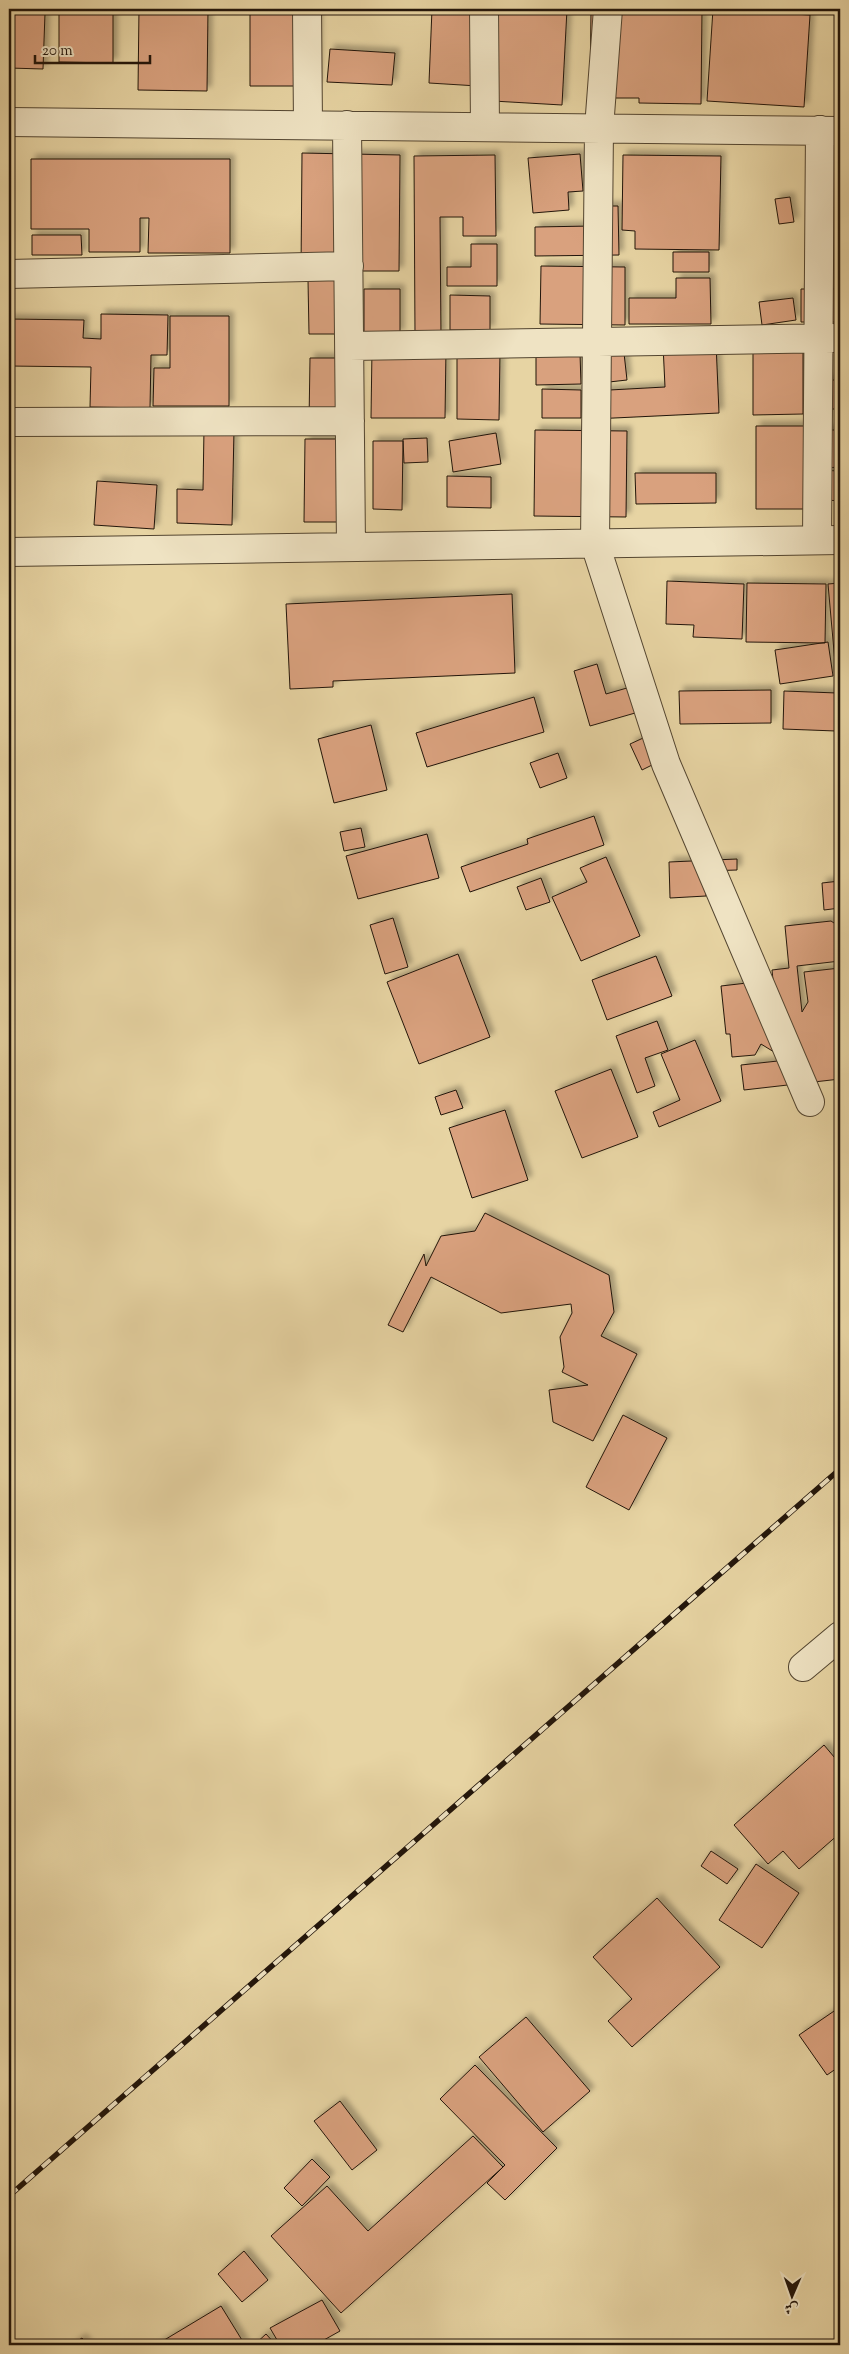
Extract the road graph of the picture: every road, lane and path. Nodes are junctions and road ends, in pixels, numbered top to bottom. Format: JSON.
{"nodes":[{"id":1,"x":307,"y":9,"type":"edge"},
{"id":2,"x":484,"y":9,"type":"edge"},
{"id":3,"x":608,"y":9,"type":"edge"},
{"id":4,"x":9,"y":122,"type":"edge"},
{"id":5,"x":308,"y":125,"type":"junction"},
{"id":6,"x":346,"y":125,"type":"junction"},
{"id":7,"x":485,"y":127,"type":"junction"},
{"id":8,"x":599,"y":128,"type":"junction"},
{"id":9,"x":830,"y":131,"type":"edge"},
{"id":10,"x":349,"y":266,"type":"junction"},
{"id":11,"x":9,"y":274,"type":"edge"},
{"id":12,"x":830,"y":339,"type":"edge"},
{"id":13,"x":597,"y":342,"type":"junction"},
{"id":14,"x":350,"y":346,"type":"junction"},
{"id":15,"x":350,"y":421,"type":"junction"},
{"id":16,"x":9,"y":422,"type":"edge"},
{"id":17,"x":829,"y":540,"type":"edge"},
{"id":18,"x":595,"y":544,"type":"junction"},
{"id":19,"x":352,"y":547,"type":"junction"},
{"id":20,"x":9,"y":552,"type":"edge"},
{"id":21,"x":810,"y":1102,"type":"dead end"},
{"id":22,"x":840,"y":1636,"type":"edge"},
{"id":23,"x":803,"y":1667,"type":"dead end"}],
"edges":[{"from":1,"to":5,"type":"street"},
{"from":2,"to":7,"type":"street"},
{"from":3,"to":8,"type":"street"},
{"from":4,"to":5,"type":"street"},
{"from":5,"to":6,"type":"street"},
{"from":6,"to":7,"type":"street"},
{"from":6,"to":10,"type":"street"},
{"from":7,"to":8,"type":"street"},
{"from":8,"to":9,"type":"street"},
{"from":8,"to":13,"type":"street"},
{"from":9,"to":12,"type":"street"},
{"from":10,"to":11,"type":"street"},
{"from":10,"to":14,"type":"street"},
{"from":12,"to":13,"type":"street"},
{"from":12,"to":17,"type":"street"},
{"from":13,"to":14,"type":"street"},
{"from":13,"to":18,"type":"street"},
{"from":14,"to":15,"type":"street"},
{"from":15,"to":16,"type":"street"},
{"from":15,"to":19,"type":"street"},
{"from":17,"to":18,"type":"street"},
{"from":18,"to":19,"type":"street"},
{"from":18,"to":21,"type":"street"},
{"from":19,"to":20,"type":"street"},
{"from":22,"to":23,"type":"street"}]}
